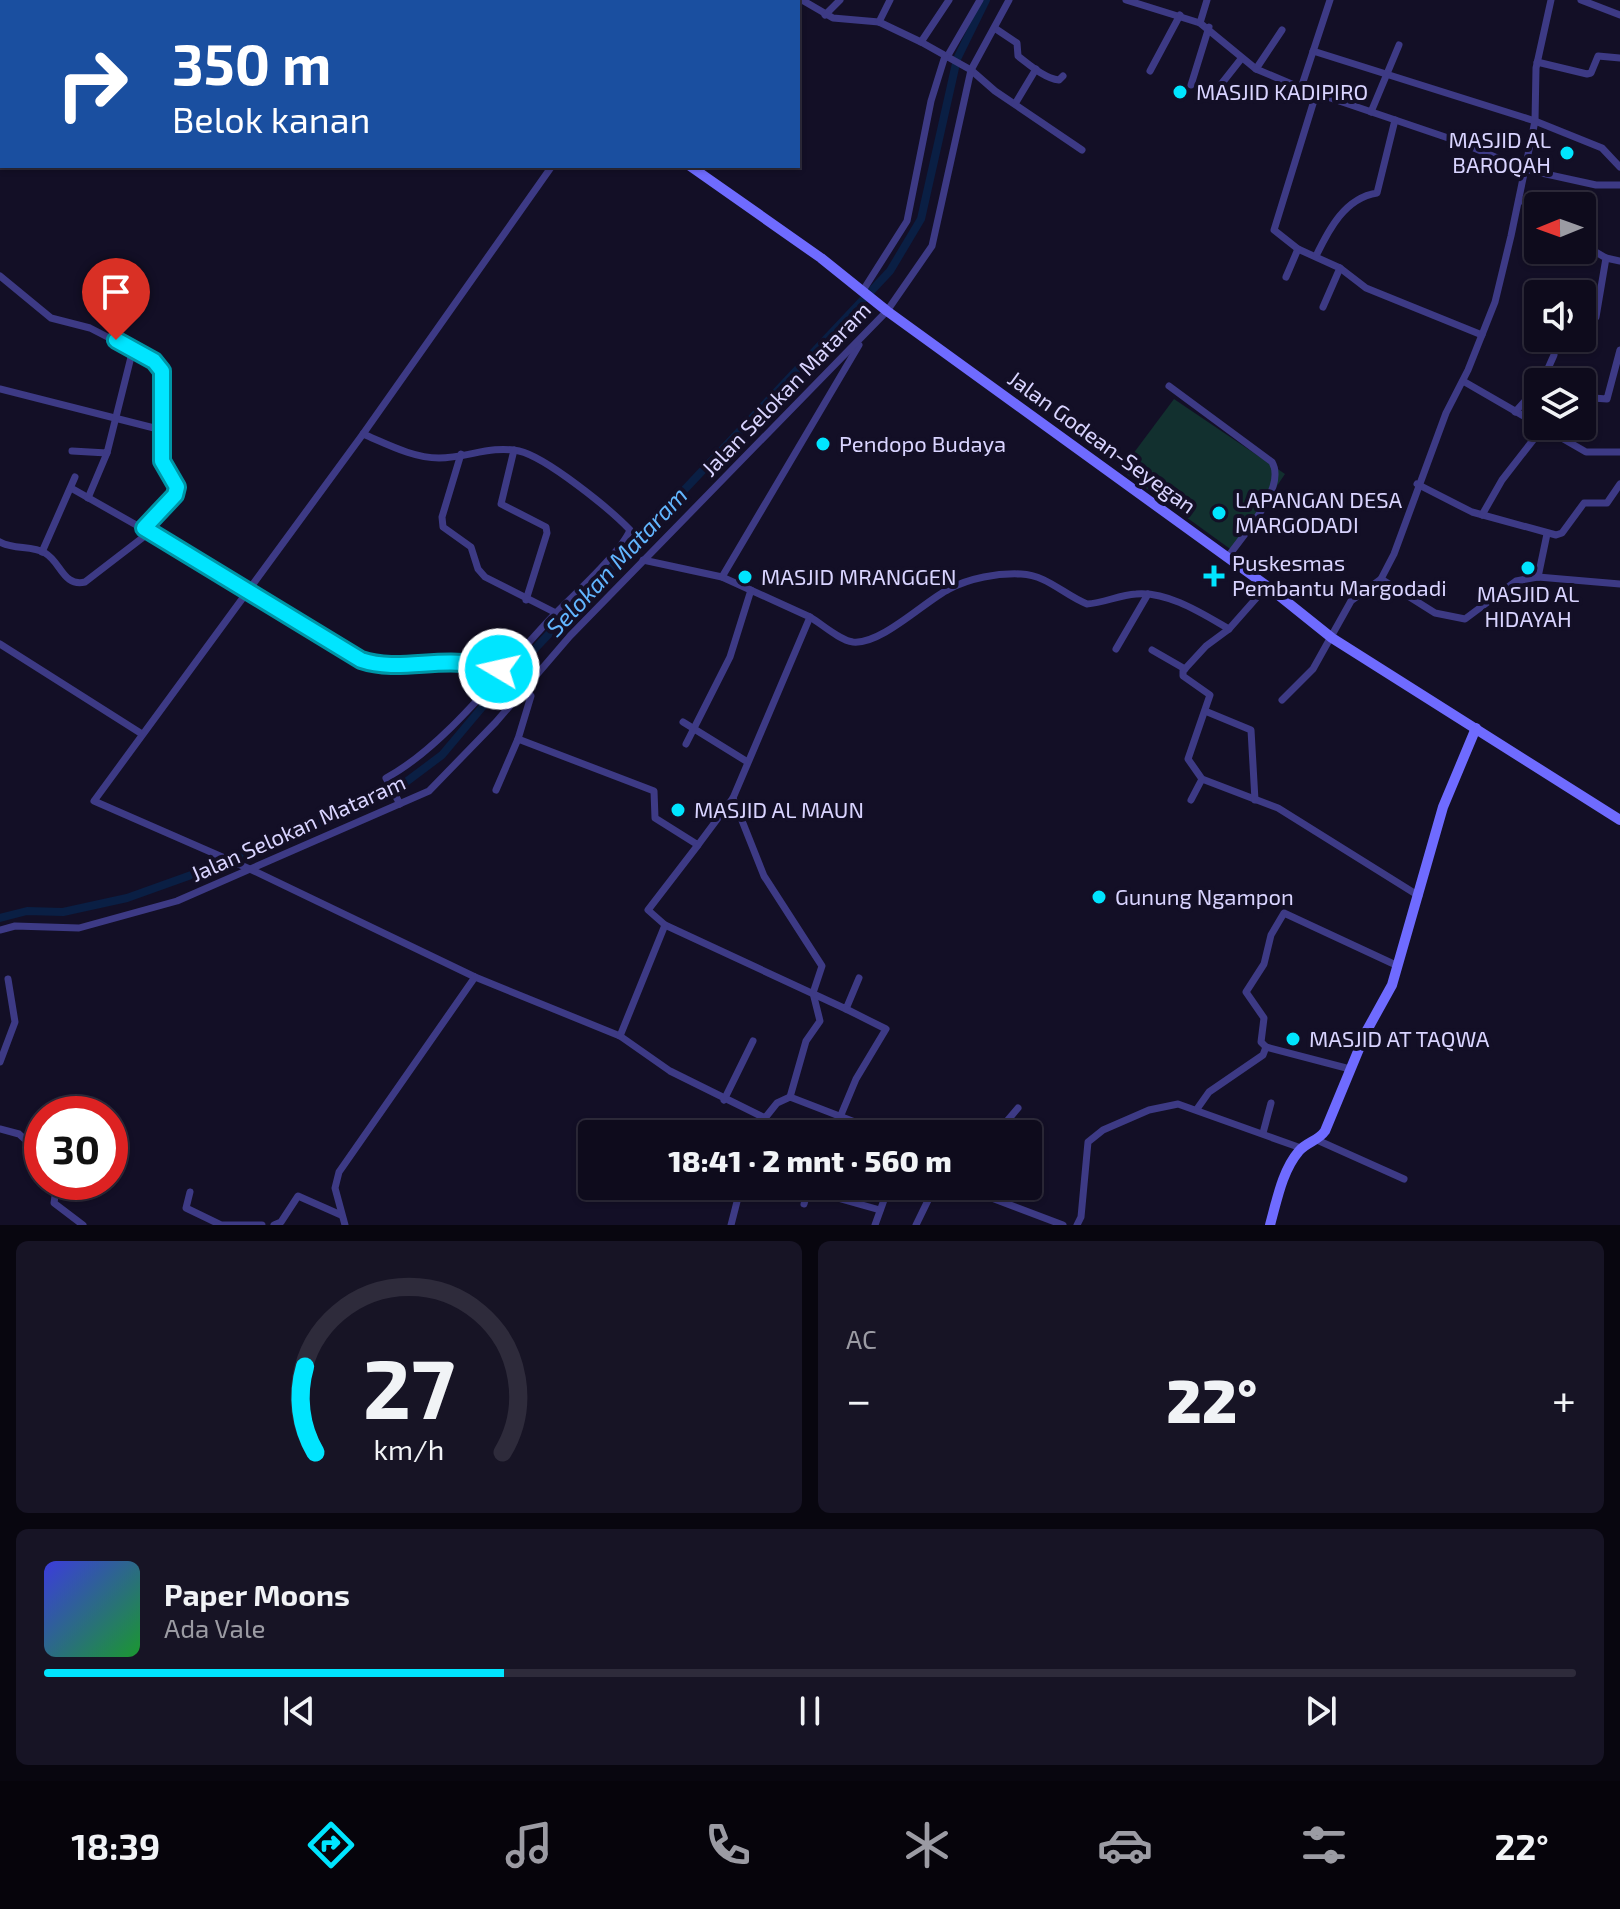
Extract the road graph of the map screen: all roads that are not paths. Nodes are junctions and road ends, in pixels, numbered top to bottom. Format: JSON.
{"nodes":[{"id":1,"x":802,"y":0,"type":"edge"},
{"id":2,"x":840,"y":0,"type":"edge"},
{"id":3,"x":890,"y":0,"type":"edge"},
{"id":4,"x":949,"y":0,"type":"edge"},
{"id":5,"x":1009,"y":0,"type":"edge"},
{"id":6,"x":1207,"y":0,"type":"edge"},
{"id":7,"x":1330,"y":0,"type":"edge"},
{"id":8,"x":1551,"y":0,"type":"edge"},
{"id":9,"x":1581,"y":0,"type":"edge"},
{"id":10,"x":978,"y":1,"type":"edge"},
{"id":11,"x":1130,"y":1,"type":"edge"},
{"id":12,"x":1591,"y":2,"type":"edge"},
{"id":13,"x":825,"y":15,"type":"junction"},
{"id":14,"x":1180,"y":15,"type":"junction"},
{"id":15,"x":1620,"y":15,"type":"edge"},
{"id":16,"x":879,"y":22,"type":"junction"},
{"id":17,"x":1200,"y":23,"type":"junction"},
{"id":18,"x":1209,"y":27,"type":"junction"},
{"id":19,"x":996,"y":29,"type":"junction"},
{"id":20,"x":1282,"y":30,"type":"dead end"},
{"id":21,"x":921,"y":42,"type":"junction"},
{"id":22,"x":1399,"y":45,"type":"dead end"},
{"id":23,"x":1313,"y":51,"type":"junction"},
{"id":24,"x":948,"y":57,"type":"junction"},
{"id":25,"x":1620,"y":58,"type":"edge"},
{"id":26,"x":1241,"y":59,"type":"junction"},
{"id":27,"x":1537,"y":65,"type":"junction"},
{"id":28,"x":1036,"y":69,"type":"junction"},
{"id":29,"x":1256,"y":69,"type":"junction"},
{"id":30,"x":971,"y":70,"type":"junction"},
{"id":31,"x":1150,"y":71,"type":"dead end"},
{"id":32,"x":1387,"y":74,"type":"junction"},
{"id":33,"x":1063,"y":76,"type":"dead end"},
{"id":34,"x":1191,"y":85,"type":"dead end"},
{"id":35,"x":1301,"y":88,"type":"junction"},
{"id":36,"x":1316,"y":94,"type":"junction"},
{"id":37,"x":1211,"y":97,"type":"dead end"},
{"id":38,"x":1015,"y":104,"type":"junction"},
{"id":39,"x":1371,"y":112,"type":"junction"},
{"id":40,"x":1395,"y":120,"type":"junction"},
{"id":41,"x":1535,"y":121,"type":"junction"},
{"id":42,"x":1082,"y":150,"type":"dead end"},
{"id":43,"x":1620,"y":167,"type":"edge"},
{"id":44,"x":551,"y":168,"type":"edge"},
{"id":45,"x":693,"y":168,"type":"edge"},
{"id":46,"x":1523,"y":169,"type":"junction"},
{"id":47,"x":1620,"y":185,"type":"edge"},
{"id":48,"x":1519,"y":200,"type":"junction"},
{"id":49,"x":1524,"y":202,"type":"edge"},
{"id":50,"x":1298,"y":249,"type":"junction"},
{"id":51,"x":1596,"y":252,"type":"edge"},
{"id":52,"x":1316,"y":256,"type":"junction"},
{"id":53,"x":1606,"y":258,"type":"junction"},
{"id":54,"x":1620,"y":261,"type":"edge"},
{"id":55,"x":1340,"y":268,"type":"junction"},
{"id":56,"x":0,"y":276,"type":"edge"},
{"id":57,"x":1286,"y":277,"type":"dead end"},
{"id":58,"x":863,"y":293,"type":"junction"},
{"id":59,"x":1323,"y":307,"type":"dead end"},
{"id":60,"x":884,"y":308,"type":"junction"},
{"id":61,"x":1596,"y":317,"type":"dead end"},
{"id":62,"x":866,"y":332,"type":"junction"},
{"id":63,"x":1482,"y":335,"type":"junction"},
{"id":64,"x":133,"y":349,"type":"junction"},
{"id":65,"x":1620,"y":350,"type":"edge"},
{"id":66,"x":1554,"y":355,"type":"dead end"},
{"id":67,"x":1548,"y":368,"type":"edge"},
{"id":68,"x":1463,"y":381,"type":"junction"},
{"id":69,"x":1169,"y":386,"type":"dead end"},
{"id":70,"x":0,"y":389,"type":"edge"},
{"id":71,"x":1596,"y":398,"type":"edge"},
{"id":72,"x":1524,"y":402,"type":"edge"},
{"id":73,"x":1515,"y":412,"type":"junction"},
{"id":74,"x":1524,"y":417,"type":"edge"},
{"id":75,"x":116,"y":418,"type":"junction"},
{"id":76,"x":162,"y":430,"type":"junction"},
{"id":77,"x":363,"y":434,"type":"junction"},
{"id":78,"x":1532,"y":440,"type":"edge"},
{"id":79,"x":1565,"y":440,"type":"edge"},
{"id":80,"x":514,"y":450,"type":"junction"},
{"id":81,"x":72,"y":451,"type":"dead end"},
{"id":82,"x":1620,"y":452,"type":"edge"},
{"id":83,"x":107,"y":453,"type":"junction"},
{"id":84,"x":461,"y":454,"type":"junction"},
{"id":85,"x":75,"y":477,"type":"dead end"},
{"id":86,"x":1417,"y":484,"type":"junction"},
{"id":87,"x":1620,"y":484,"type":"edge"},
{"id":88,"x":71,"y":488,"type":"junction"},
{"id":89,"x":88,"y":498,"type":"junction"},
{"id":90,"x":1482,"y":515,"type":"junction"},
{"id":91,"x":147,"y":530,"type":"junction"},
{"id":92,"x":1547,"y":534,"type":"junction"},
{"id":93,"x":0,"y":542,"type":"edge"},
{"id":94,"x":44,"y":549,"type":"junction"},
{"id":95,"x":1227,"y":558,"type":"junction"},
{"id":96,"x":643,"y":560,"type":"junction"},
{"id":97,"x":722,"y":577,"type":"junction"},
{"id":98,"x":1538,"y":577,"type":"junction"},
{"id":99,"x":1381,"y":579,"type":"junction"},
{"id":100,"x":1620,"y":584,"type":"edge"},
{"id":101,"x":1267,"y":586,"type":"junction"},
{"id":102,"x":249,"y":589,"type":"junction"},
{"id":103,"x":751,"y":590,"type":"junction"},
{"id":104,"x":1148,"y":594,"type":"junction"},
{"id":105,"x":526,"y":600,"type":"junction"},
{"id":106,"x":556,"y":613,"type":"junction"},
{"id":107,"x":810,"y":617,"type":"junction"},
{"id":108,"x":1229,"y":629,"type":"junction"},
{"id":109,"x":1332,"y":638,"type":"junction"},
{"id":110,"x":0,"y":644,"type":"edge"},
{"id":111,"x":1116,"y":649,"type":"dead end"},
{"id":112,"x":1152,"y":650,"type":"dead end"},
{"id":113,"x":1185,"y":669,"type":"junction"},
{"id":114,"x":504,"y":670,"type":"junction"},
{"id":115,"x":525,"y":689,"type":"junction"},
{"id":116,"x":1282,"y":700,"type":"dead end"},
{"id":117,"x":1205,"y":711,"type":"junction"},
{"id":118,"x":683,"y":722,"type":"dead end"},
{"id":119,"x":1476,"y":728,"type":"junction"},
{"id":120,"x":693,"y":732,"type":"junction"},
{"id":121,"x":142,"y":734,"type":"junction"},
{"id":122,"x":518,"y":739,"type":"junction"},
{"id":123,"x":686,"y":744,"type":"dead end"},
{"id":124,"x":746,"y":761,"type":"junction"},
{"id":125,"x":1202,"y":779,"type":"junction"},
{"id":126,"x":496,"y":790,"type":"dead end"},
{"id":127,"x":733,"y":798,"type":"junction"},
{"id":128,"x":1191,"y":800,"type":"dead end"},
{"id":129,"x":1255,"y":800,"type":"junction"},
{"id":130,"x":400,"y":804,"type":"junction"},
{"id":131,"x":1620,"y":820,"type":"edge"},
{"id":132,"x":698,"y":845,"type":"junction"},
{"id":133,"x":252,"y":870,"type":"junction"},
{"id":134,"x":1419,"y":896,"type":"junction"},
{"id":135,"x":665,"y":925,"type":"junction"},
{"id":136,"x":0,"y":930,"type":"edge"},
{"id":137,"x":1398,"y":966,"type":"junction"},
{"id":138,"x":475,"y":977,"type":"junction"},
{"id":139,"x":859,"y":978,"type":"dead end"},
{"id":140,"x":8,"y":979,"type":"dead end"},
{"id":141,"x":813,"y":993,"type":"junction"},
{"id":142,"x":846,"y":1009,"type":"junction"},
{"id":143,"x":620,"y":1036,"type":"junction"},
{"id":144,"x":753,"y":1041,"type":"dead end"},
{"id":145,"x":1266,"y":1047,"type":"junction"},
{"id":146,"x":0,"y":1062,"type":"edge"},
{"id":147,"x":1350,"y":1069,"type":"junction"},
{"id":148,"x":790,"y":1097,"type":"junction"},
{"id":149,"x":724,"y":1100,"type":"junction"},
{"id":150,"x":1271,"y":1103,"type":"dead end"},
{"id":151,"x":1018,"y":1108,"type":"dead end"},
{"id":152,"x":1197,"y":1109,"type":"junction"},
{"id":153,"x":843,"y":1117,"type":"junction"},
{"id":154,"x":765,"y":1118,"type":"joint"},
{"id":155,"x":841,"y":1120,"type":"edge"},
{"id":156,"x":851,"y":1120,"type":"edge"},
{"id":157,"x":1008,"y":1120,"type":"edge"},
{"id":158,"x":0,"y":1129,"type":"edge"},
{"id":159,"x":1263,"y":1133,"type":"junction"},
{"id":160,"x":24,"y":1139,"type":"edge"},
{"id":161,"x":1317,"y":1140,"type":"junction"},
{"id":162,"x":1301,"y":1148,"type":"junction"},
{"id":163,"x":1404,"y":1179,"type":"dead end"},
{"id":164,"x":190,"y":1192,"type":"dead end"},
{"id":165,"x":54,"y":1200,"type":"edge"},
{"id":166,"x":737,"y":1200,"type":"edge"},
{"id":167,"x":805,"y":1200,"type":"edge"},
{"id":168,"x":848,"y":1200,"type":"edge"},
{"id":169,"x":884,"y":1200,"type":"edge"},
{"id":170,"x":928,"y":1200,"type":"edge"},
{"id":171,"x":1001,"y":1201,"type":"edge"},
{"id":172,"x":804,"y":1204,"type":"dead end"},
{"id":173,"x":880,"y":1210,"type":"junction"},
{"id":174,"x":341,"y":1215,"type":"junction"},
{"id":175,"x":217,"y":1224,"type":"edge"},
{"id":176,"x":83,"y":1225,"type":"edge"},
{"id":177,"x":262,"y":1225,"type":"edge"},
{"id":178,"x":274,"y":1225,"type":"edge"},
{"id":179,"x":345,"y":1225,"type":"edge"},
{"id":180,"x":731,"y":1225,"type":"edge"},
{"id":181,"x":875,"y":1225,"type":"edge"},
{"id":182,"x":916,"y":1225,"type":"edge"},
{"id":183,"x":1063,"y":1225,"type":"edge"},
{"id":184,"x":1077,"y":1225,"type":"edge"},
{"id":185,"x":1270,"y":1225,"type":"edge"}],
"edges":[{"from":1,"to":13,"type":"street"},
{"from":2,"to":13,"type":"street"},
{"from":3,"to":16,"type":"street"},
{"from":4,"to":21,"type":"street"},
{"from":5,"to":19,"type":"street","name":"Jalan Selokan Mataram"},
{"from":6,"to":17,"type":"street"},
{"from":7,"to":23,"type":"street"},
{"from":8,"to":27,"type":"street"},
{"from":9,"to":12,"type":"street"},
{"from":10,"to":24,"type":"street"},
{"from":11,"to":14,"type":"street"},
{"from":12,"to":15,"type":"street"},
{"from":13,"to":16,"type":"street"},
{"from":14,"to":17,"type":"street"},
{"from":14,"to":31,"type":"street"},
{"from":16,"to":21,"type":"street"},
{"from":17,"to":18,"type":"street"},
{"from":18,"to":26,"type":"street"},
{"from":18,"to":34,"type":"street"},
{"from":19,"to":28,"type":"street"},
{"from":19,"to":30,"type":"street","name":"Jalan Selokan Mataram"},
{"from":20,"to":29,"type":"street"},
{"from":21,"to":24,"type":"street"},
{"from":22,"to":32,"type":"street"},
{"from":23,"to":32,"type":"street"},
{"from":23,"to":35,"type":"street"},
{"from":24,"to":30,"type":"street"},
{"from":24,"to":58,"type":"street"},
{"from":25,"to":27,"type":"street"},
{"from":26,"to":29,"type":"street"},
{"from":26,"to":37,"type":"street"},
{"from":27,"to":41,"type":"street"},
{"from":28,"to":33,"type":"street"},
{"from":28,"to":38,"type":"street"},
{"from":29,"to":35,"type":"street"},
{"from":30,"to":38,"type":"street"},
{"from":30,"to":60,"type":"street","name":"Jalan Selokan Mataram"},
{"from":32,"to":39,"type":"street"},
{"from":32,"to":41,"type":"street"},
{"from":35,"to":36,"type":"street"},
{"from":36,"to":39,"type":"street"},
{"from":36,"to":50,"type":"street"},
{"from":38,"to":42,"type":"street"},
{"from":39,"to":40,"type":"street"},
{"from":40,"to":46,"type":"street"},
{"from":40,"to":52,"type":"street"},
{"from":41,"to":43,"type":"street"},
{"from":41,"to":46,"type":"street"},
{"from":44,"to":77,"type":"street"},
{"from":45,"to":58,"type":"main road","name":"Jalan Godean-Seyegan"},
{"from":46,"to":47,"type":"street"},
{"from":46,"to":48,"type":"street"},
{"from":48,"to":49,"type":"street"},
{"from":48,"to":63,"type":"street"},
{"from":50,"to":52,"type":"street"},
{"from":50,"to":57,"type":"street"},
{"from":51,"to":53,"type":"street"},
{"from":52,"to":55,"type":"street"},
{"from":53,"to":54,"type":"street"},
{"from":53,"to":61,"type":"street"},
{"from":55,"to":59,"type":"street"},
{"from":55,"to":63,"type":"street"},
{"from":56,"to":64,"type":"street"},
{"from":58,"to":60,"type":"main road","name":"Jalan Godean-Seyegan"},
{"from":60,"to":62,"type":"street","name":"Jalan Selokan Mataram"},
{"from":60,"to":95,"type":"main road","name":"Jalan Godean-Seyegan"},
{"from":62,"to":96,"type":"street","name":"Jalan Selokan Mataram"},
{"from":62,"to":97,"type":"street"},
{"from":63,"to":68,"type":"street"},
{"from":64,"to":75,"type":"street"},
{"from":64,"to":76,"type":"street"},
{"from":65,"to":71,"type":"street"},
{"from":66,"to":67,"type":"street"},
{"from":68,"to":73,"type":"street"},
{"from":68,"to":86,"type":"street"},
{"from":69,"to":95,"type":"street"},
{"from":70,"to":75,"type":"street"},
{"from":72,"to":73,"type":"street"},
{"from":73,"to":74,"type":"street"},
{"from":75,"to":76,"type":"street"},
{"from":75,"to":83,"type":"street"},
{"from":76,"to":91,"type":"street"},
{"from":77,"to":84,"type":"street"},
{"from":77,"to":102,"type":"street"},
{"from":78,"to":90,"type":"street"},
{"from":79,"to":82,"type":"street"},
{"from":80,"to":84,"type":"street"},
{"from":80,"to":105,"type":"street"},
{"from":80,"to":106,"type":"street"},
{"from":81,"to":83,"type":"street"},
{"from":83,"to":89,"type":"street"},
{"from":84,"to":105,"type":"street"},
{"from":85,"to":88,"type":"street"},
{"from":86,"to":90,"type":"street"},
{"from":86,"to":99,"type":"street"},
{"from":87,"to":92,"type":"street"},
{"from":88,"to":89,"type":"street"},
{"from":88,"to":94,"type":"street"},
{"from":89,"to":91,"type":"street"},
{"from":90,"to":92,"type":"street"},
{"from":91,"to":94,"type":"street"},
{"from":91,"to":102,"type":"street"},
{"from":92,"to":98,"type":"street"},
{"from":93,"to":94,"type":"street"},
{"from":95,"to":101,"type":"main road","name":"Jalan Godean-Seyegan"},
{"from":96,"to":97,"type":"street"},
{"from":96,"to":115,"type":"street","name":"Jalan Selokan Mataram"},
{"from":97,"to":103,"type":"street"},
{"from":98,"to":99,"type":"street"},
{"from":98,"to":100,"type":"street"},
{"from":99,"to":109,"type":"street"},
{"from":101,"to":108,"type":"street"},
{"from":101,"to":109,"type":"main road","name":"Jalan Godean-Seyegan"},
{"from":102,"to":114,"type":"street"},
{"from":102,"to":121,"type":"street"},
{"from":103,"to":107,"type":"street"},
{"from":103,"to":120,"type":"street"},
{"from":104,"to":107,"type":"street"},
{"from":104,"to":108,"type":"street"},
{"from":104,"to":111,"type":"street"},
{"from":105,"to":106,"type":"street"},
{"from":106,"to":114,"type":"street"},
{"from":107,"to":124,"type":"street"},
{"from":108,"to":113,"type":"street"},
{"from":109,"to":116,"type":"street"},
{"from":109,"to":119,"type":"main road","name":"Jalan Godean-Seyegan"},
{"from":110,"to":121,"type":"street"},
{"from":112,"to":113,"type":"street"},
{"from":113,"to":117,"type":"street"},
{"from":114,"to":115,"type":"street"},
{"from":114,"to":130,"type":"street"},
{"from":115,"to":122,"type":"street"},
{"from":115,"to":130,"type":"street","name":"Jalan Selokan Mataram"},
{"from":117,"to":125,"type":"street"},
{"from":117,"to":129,"type":"street"},
{"from":118,"to":120,"type":"street"},
{"from":119,"to":131,"type":"main road","name":"Jalan Godean-Seyegan"},
{"from":119,"to":134,"type":"main road"},
{"from":120,"to":123,"type":"street"},
{"from":120,"to":124,"type":"street"},
{"from":121,"to":133,"type":"street"},
{"from":122,"to":126,"type":"street"},
{"from":122,"to":132,"type":"street"},
{"from":124,"to":127,"type":"street"},
{"from":125,"to":128,"type":"street"},
{"from":125,"to":129,"type":"street"},
{"from":127,"to":132,"type":"street"},
{"from":127,"to":141,"type":"street"},
{"from":129,"to":134,"type":"street"},
{"from":130,"to":133,"type":"street","name":"Jalan Selokan Mataram"},
{"from":132,"to":135,"type":"street"},
{"from":133,"to":136,"type":"street","name":"Jalan Selokan Mataram"},
{"from":133,"to":138,"type":"street"},
{"from":134,"to":137,"type":"main road"},
{"from":135,"to":141,"type":"street"},
{"from":135,"to":143,"type":"street"},
{"from":137,"to":145,"type":"street"},
{"from":137,"to":147,"type":"main road"},
{"from":138,"to":143,"type":"street"},
{"from":138,"to":174,"type":"street"},
{"from":139,"to":142,"type":"street"},
{"from":140,"to":146,"type":"street"},
{"from":141,"to":142,"type":"street"},
{"from":141,"to":148,"type":"street"},
{"from":142,"to":153,"type":"street"},
{"from":143,"to":149,"type":"street"},
{"from":144,"to":149,"type":"street"},
{"from":145,"to":147,"type":"street"},
{"from":145,"to":152,"type":"street"},
{"from":147,"to":161,"type":"main road"},
{"from":148,"to":153,"type":"street"},
{"from":148,"to":154,"type":"street"},
{"from":149,"to":154,"type":"street"},
{"from":150,"to":159,"type":"street"},
{"from":151,"to":157,"type":"street"},
{"from":152,"to":159,"type":"street"},
{"from":152,"to":184,"type":"street"},
{"from":153,"to":155,"type":"street"},
{"from":153,"to":156,"type":"street"},
{"from":158,"to":160,"type":"street"},
{"from":159,"to":162,"type":"street"},
{"from":161,"to":162,"type":"main road"},
{"from":161,"to":163,"type":"street"},
{"from":162,"to":185,"type":"main road"},
{"from":164,"to":175,"type":"street"},
{"from":165,"to":176,"type":"street"},
{"from":166,"to":180,"type":"street"},
{"from":167,"to":172,"type":"street"},
{"from":168,"to":173,"type":"street"},
{"from":169,"to":173,"type":"street"},
{"from":170,"to":182,"type":"street"},
{"from":171,"to":183,"type":"street"},
{"from":173,"to":181,"type":"street"},
{"from":174,"to":178,"type":"street"},
{"from":174,"to":179,"type":"street"},
{"from":175,"to":177,"type":"street"}]}
